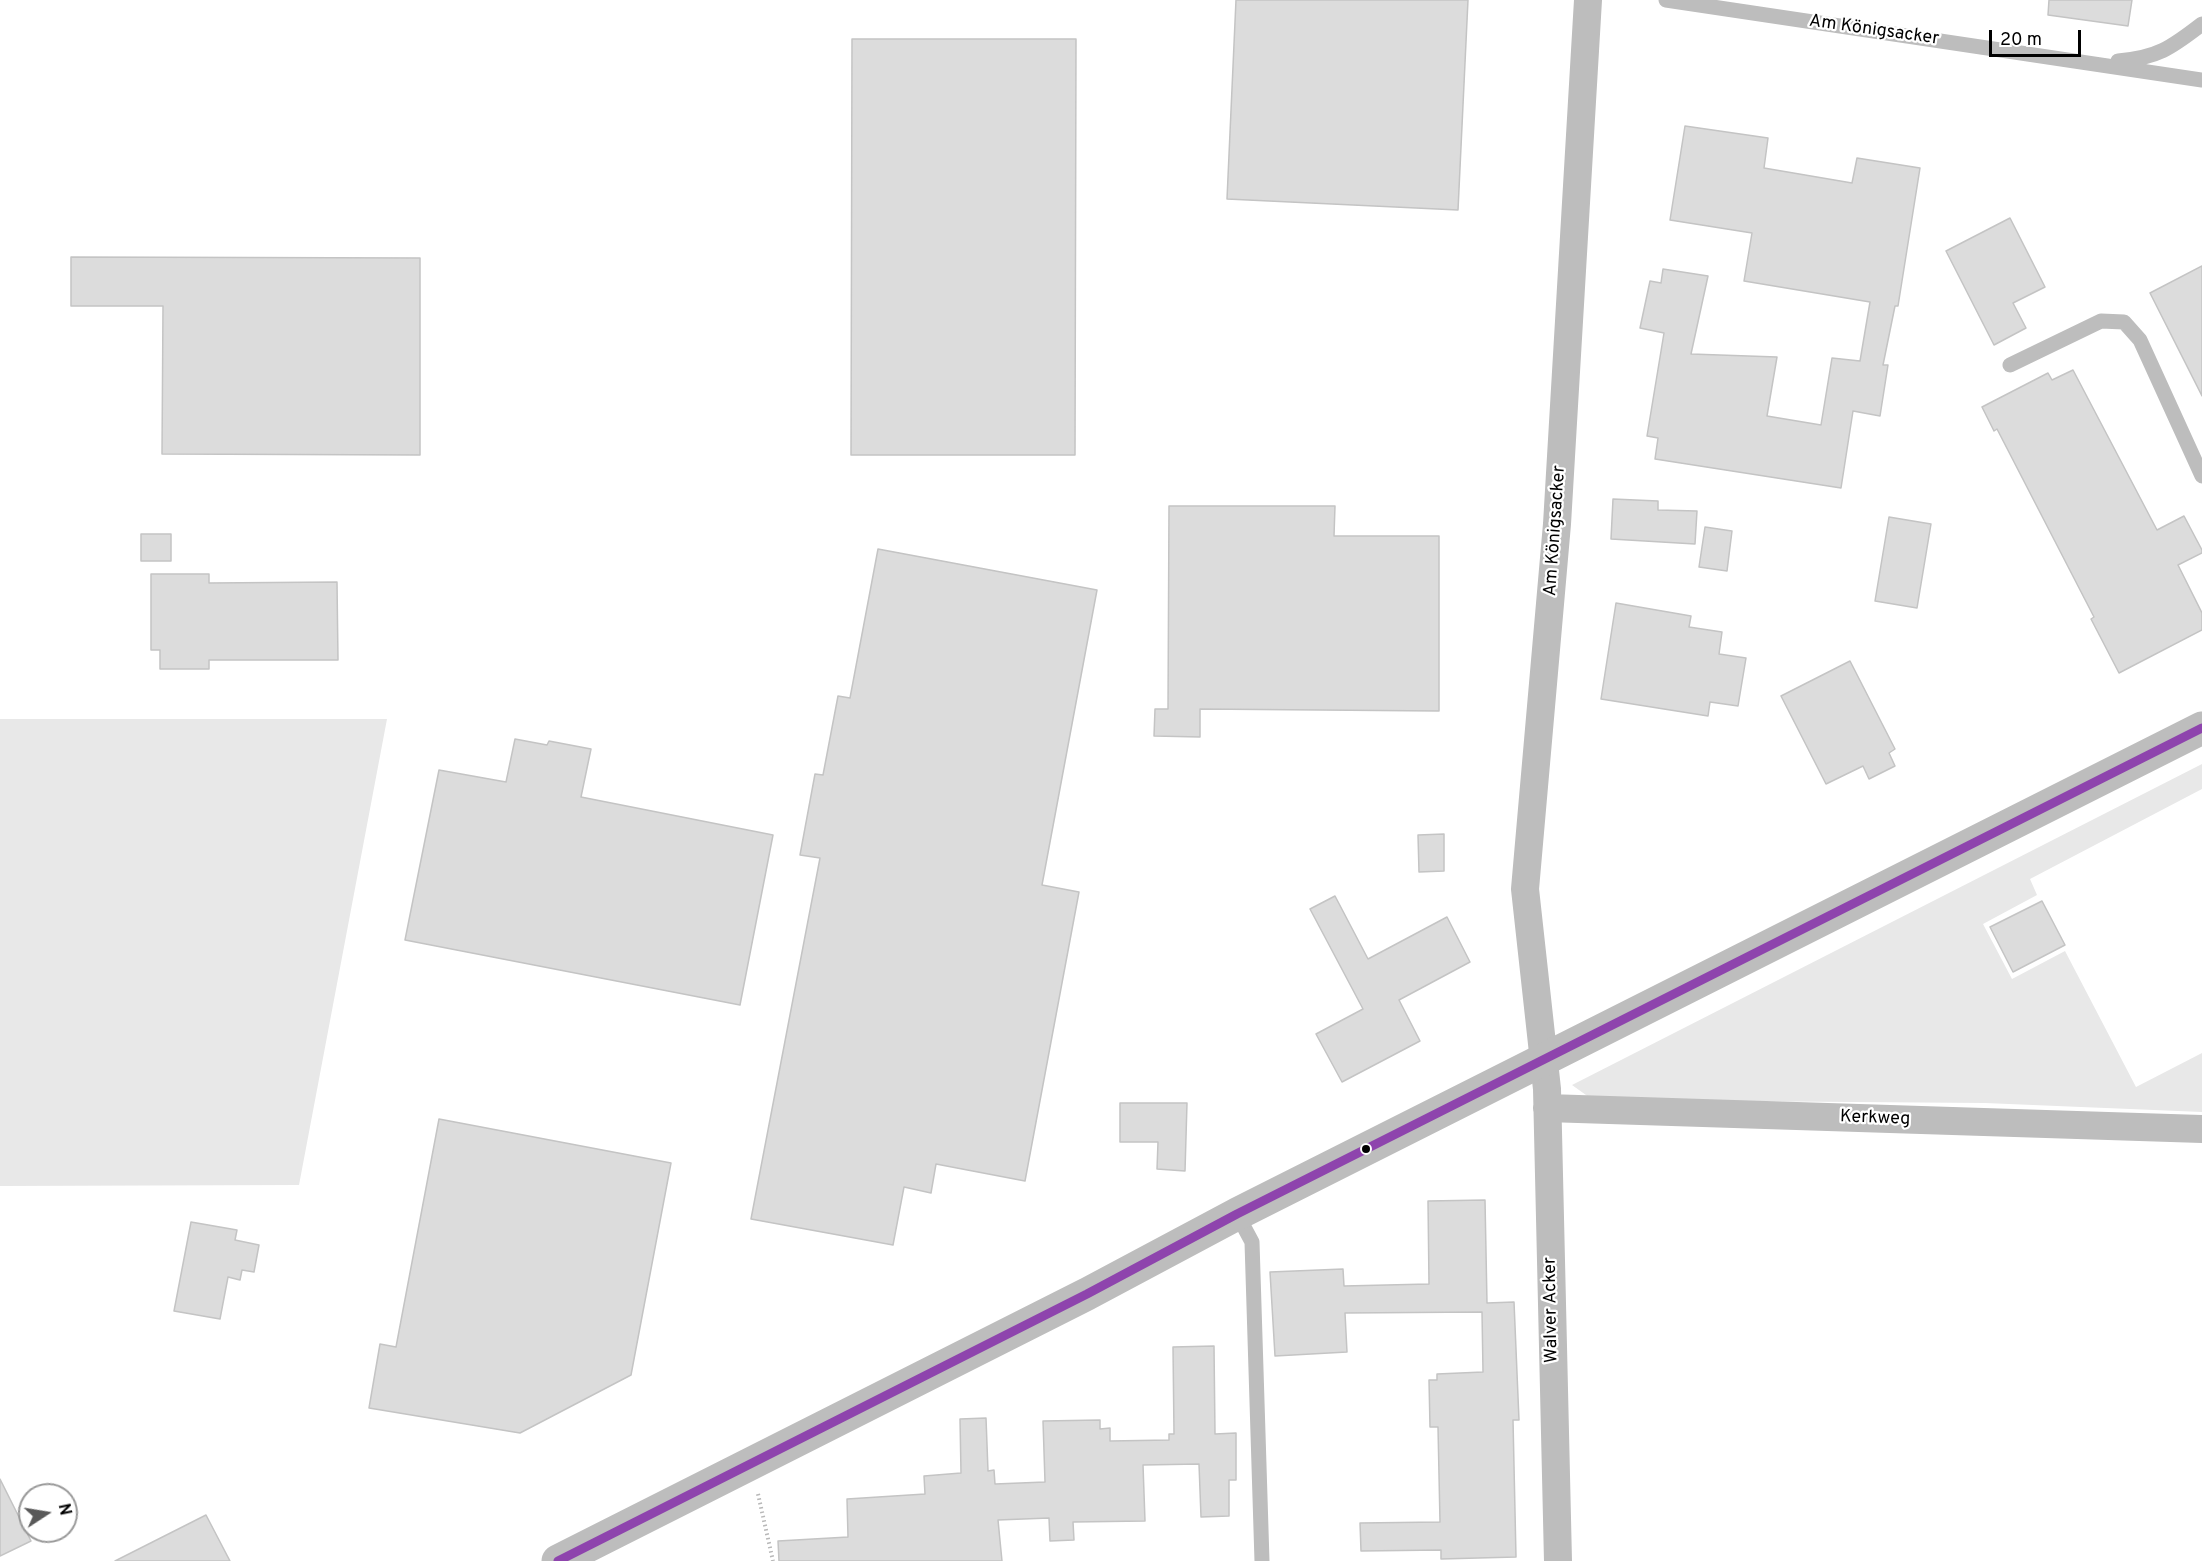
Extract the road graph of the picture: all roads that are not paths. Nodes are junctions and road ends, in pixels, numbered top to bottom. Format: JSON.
{"nodes":[{"id":1,"x":1588,"y":0,"type":"edge"},
{"id":2,"x":1666,"y":0,"type":"edge"},
{"id":3,"x":2202,"y":24,"type":"edge"},
{"id":4,"x":2082,"y":62,"type":"junction"},
{"id":5,"x":2202,"y":80,"type":"edge"},
{"id":6,"x":2010,"y":365,"type":"dead end"},
{"id":7,"x":2202,"y":476,"type":"edge"},
{"id":8,"x":2202,"y":728,"type":"edge"},
{"id":9,"x":1545,"y":1060,"type":"junction"},
{"id":10,"x":1547,"y":1108,"type":"junction"},
{"id":11,"x":2202,"y":1129,"type":"edge"},
{"id":12,"x":1237,"y":1214,"type":"junction"},
{"id":13,"x":558,"y":1561,"type":"edge"},
{"id":14,"x":1262,"y":1561,"type":"edge"},
{"id":15,"x":1558,"y":1561,"type":"edge"}],
"edges":[{"from":1,"to":9,"type":"street","name":"Am Königsacker"},
{"from":2,"to":4,"type":"lane","name":"Am Königsacker"},
{"from":3,"to":4,"type":"lane","name":"Am Königsacker"},
{"from":4,"to":5,"type":"lane","name":"Am Königsacker"},
{"from":6,"to":7,"type":"lane"},
{"from":8,"to":9,"type":"street"},
{"from":9,"to":10,"type":"street","name":"Walver Acker"},
{"from":9,"to":12,"type":"street"},
{"from":10,"to":11,"type":"street","name":"Kerkweg"},
{"from":10,"to":15,"type":"street","name":"Walver Acker"},
{"from":12,"to":13,"type":"street"},
{"from":12,"to":14,"type":"lane"}]}
